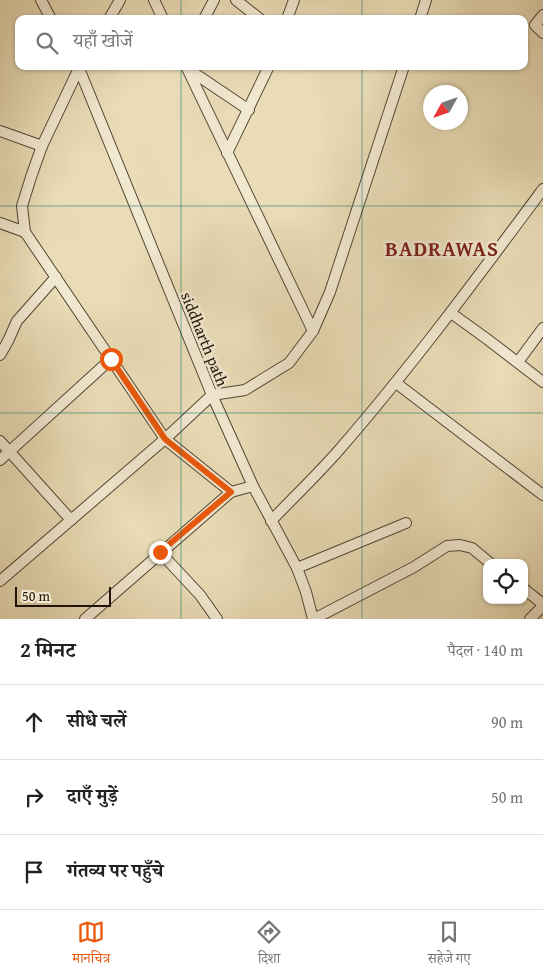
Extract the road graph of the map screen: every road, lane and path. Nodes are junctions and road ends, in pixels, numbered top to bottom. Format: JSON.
{"nodes":[{"id":1,"x":41,"y":0,"type":"edge"},
{"id":2,"x":120,"y":0,"type":"edge"},
{"id":3,"x":154,"y":0,"type":"edge"},
{"id":4,"x":214,"y":0,"type":"edge"},
{"id":5,"x":236,"y":0,"type":"edge"},
{"id":6,"x":294,"y":0,"type":"edge"},
{"id":7,"x":426,"y":0,"type":"edge"},
{"id":8,"x":49,"y":15,"type":"edge"},
{"id":9,"x":111,"y":15,"type":"edge"},
{"id":10,"x":161,"y":15,"type":"edge"},
{"id":11,"x":206,"y":15,"type":"edge"},
{"id":12,"x":255,"y":15,"type":"edge"},
{"id":13,"x":288,"y":15,"type":"edge"},
{"id":14,"x":421,"y":15,"type":"edge"},
{"id":15,"x":543,"y":15,"type":"edge"},
{"id":16,"x":543,"y":33,"type":"edge"},
{"id":17,"x":78,"y":70,"type":"edge"},
{"id":18,"x":80,"y":70,"type":"edge"},
{"id":19,"x":187,"y":70,"type":"edge"},
{"id":20,"x":190,"y":70,"type":"edge"},
{"id":21,"x":267,"y":70,"type":"edge"},
{"id":22,"x":403,"y":70,"type":"edge"},
{"id":23,"x":249,"y":110,"type":"junction"},
{"id":24,"x":0,"y":131,"type":"edge"},
{"id":25,"x":42,"y":146,"type":"junction"},
{"id":26,"x":228,"y":153,"type":"junction"},
{"id":27,"x":543,"y":189,"type":"edge"},
{"id":28,"x":0,"y":223,"type":"edge"},
{"id":29,"x":25,"y":232,"type":"junction"},
{"id":30,"x":56,"y":277,"type":"junction"},
{"id":31,"x":451,"y":313,"type":"junction"},
{"id":32,"x":543,"y":328,"type":"edge"},
{"id":33,"x":313,"y":331,"type":"junction"},
{"id":34,"x":0,"y":354,"type":"edge"},
{"id":35,"x":111,"y":359,"type":"junction"},
{"id":36,"x":518,"y":362,"type":"junction"},
{"id":37,"x":396,"y":382,"type":"junction"},
{"id":38,"x":543,"y":382,"type":"edge"},
{"id":39,"x":212,"y":395,"type":"junction"},
{"id":40,"x":165,"y":439,"type":"junction"},
{"id":41,"x":0,"y":441,"type":"edge"},
{"id":42,"x":10,"y":451,"type":"junction"},
{"id":43,"x":0,"y":460,"type":"edge"},
{"id":44,"x":253,"y":486,"type":"junction"},
{"id":45,"x":231,"y":492,"type":"junction"},
{"id":46,"x":543,"y":495,"type":"edge"},
{"id":47,"x":71,"y":520,"type":"junction"},
{"id":48,"x":271,"y":521,"type":"junction"},
{"id":49,"x":406,"y":523,"type":"dead end"},
{"id":50,"x":160,"y":552,"type":"junction"},
{"id":51,"x":485,"y":559,"type":"edge"},
{"id":52,"x":297,"y":568,"type":"junction"},
{"id":53,"x":0,"y":581,"type":"edge"},
{"id":54,"x":528,"y":592,"type":"edge"},
{"id":55,"x":543,"y":605,"type":"edge"},
{"id":56,"x":88,"y":618,"type":"edge"},
{"id":57,"x":217,"y":619,"type":"edge"},
{"id":58,"x":313,"y":619,"type":"edge"},
{"id":59,"x":530,"y":619,"type":"edge"}],
"edges":[{"from":1,"to":8,"type":"street"},
{"from":2,"to":9,"type":"street"},
{"from":3,"to":10,"type":"street"},
{"from":4,"to":11,"type":"street"},
{"from":5,"to":12,"type":"street"},
{"from":6,"to":13,"type":"street"},
{"from":7,"to":14,"type":"street"},
{"from":15,"to":16,"type":"street"},
{"from":17,"to":25,"type":"street"},
{"from":18,"to":39,"type":"street","name":"siddharth path"},
{"from":19,"to":26,"type":"street"},
{"from":20,"to":23,"type":"street"},
{"from":21,"to":23,"type":"street"},
{"from":22,"to":33,"type":"street"},
{"from":23,"to":26,"type":"street"},
{"from":24,"to":25,"type":"street"},
{"from":25,"to":29,"type":"street"},
{"from":26,"to":33,"type":"street"},
{"from":27,"to":31,"type":"street"},
{"from":28,"to":29,"type":"street"},
{"from":29,"to":30,"type":"street"},
{"from":30,"to":34,"type":"street"},
{"from":30,"to":35,"type":"street"},
{"from":31,"to":36,"type":"street"},
{"from":31,"to":37,"type":"street"},
{"from":32,"to":36,"type":"street"},
{"from":33,"to":39,"type":"street"},
{"from":35,"to":40,"type":"street"},
{"from":35,"to":42,"type":"street"},
{"from":36,"to":38,"type":"street"},
{"from":37,"to":46,"type":"street"},
{"from":37,"to":48,"type":"street"},
{"from":39,"to":40,"type":"street"},
{"from":39,"to":44,"type":"street","name":"siddharth path"},
{"from":40,"to":45,"type":"street"},
{"from":40,"to":47,"type":"street"},
{"from":41,"to":42,"type":"street"},
{"from":42,"to":43,"type":"street"},
{"from":42,"to":47,"type":"street"},
{"from":44,"to":45,"type":"street"},
{"from":44,"to":48,"type":"street","name":"siddharth path"},
{"from":45,"to":50,"type":"street"},
{"from":47,"to":53,"type":"street"},
{"from":48,"to":52,"type":"street","name":"siddharth path"},
{"from":49,"to":52,"type":"street"},
{"from":50,"to":56,"type":"street"},
{"from":50,"to":57,"type":"street"},
{"from":51,"to":58,"type":"street"},
{"from":52,"to":58,"type":"street","name":"siddharth path"},
{"from":54,"to":55,"type":"street"},
{"from":55,"to":59,"type":"street"}]}
